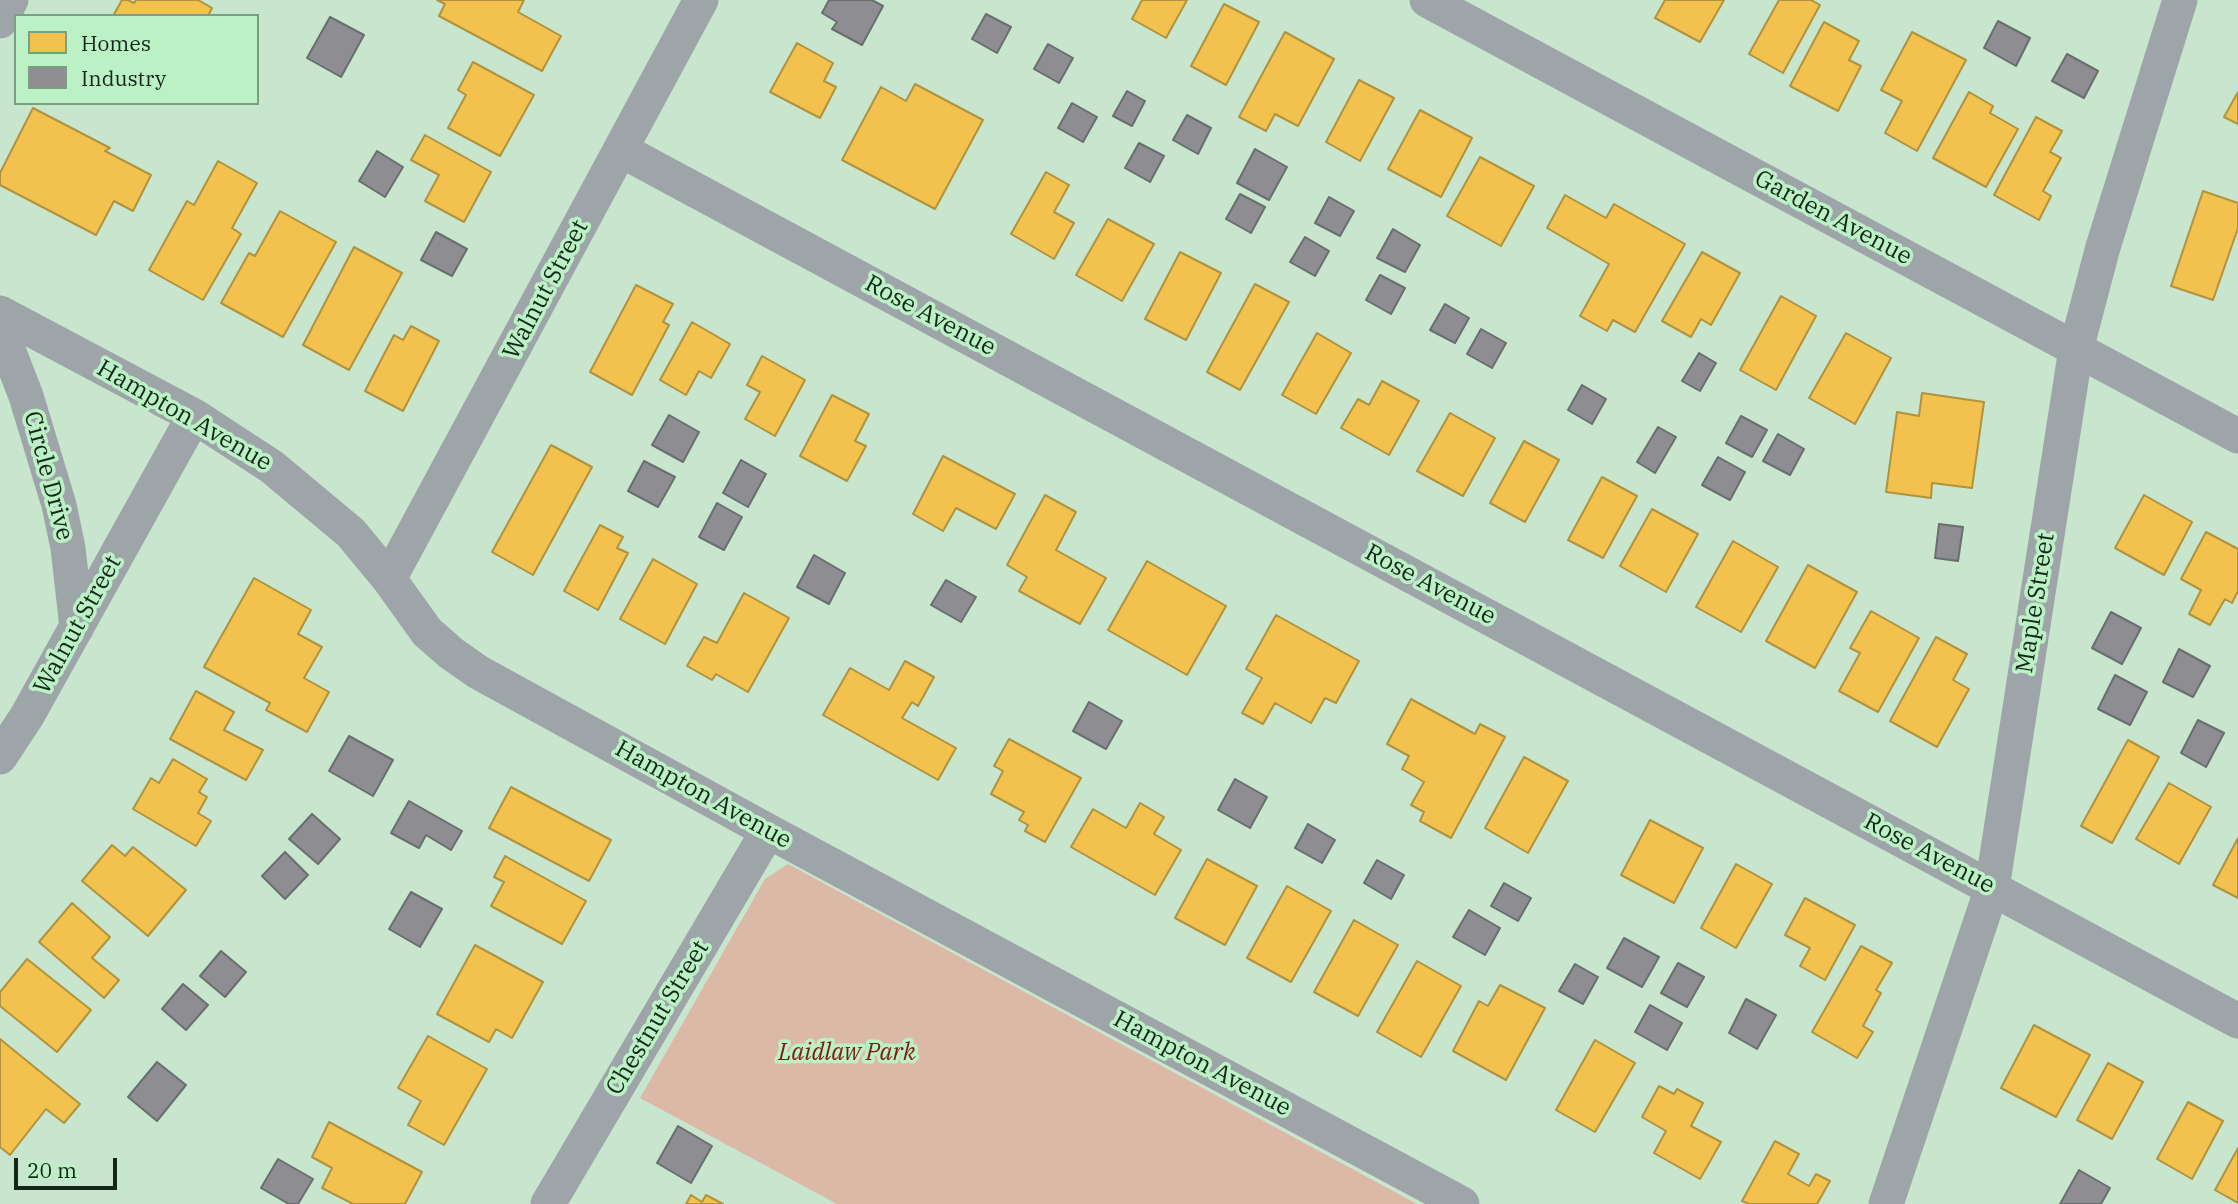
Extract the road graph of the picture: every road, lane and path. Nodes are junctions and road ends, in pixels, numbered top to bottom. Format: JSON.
{"nodes":[{"id":1,"x":11,"y":0,"type":"edge"},
{"id":2,"x":701,"y":0,"type":"edge"},
{"id":3,"x":1427,"y":0,"type":"edge"},
{"id":4,"x":2180,"y":0,"type":"edge"},
{"id":5,"x":0,"y":21,"type":"edge"},
{"id":6,"x":621,"y":150,"type":"junction"},
{"id":7,"x":0,"y":313,"type":"edge"},
{"id":8,"x":0,"y":329,"type":"edge"},
{"id":9,"x":2076,"y":349,"type":"junction"},
{"id":10,"x":194,"y":416,"type":"junction"},
{"id":11,"x":2238,"y":436,"type":"edge"},
{"id":12,"x":389,"y":579,"type":"junction"},
{"id":13,"x":77,"y":627,"type":"junction"},
{"id":14,"x":0,"y":757,"type":"edge"},
{"id":15,"x":768,"y":831,"type":"junction"},
{"id":16,"x":1992,"y":888,"type":"junction"},
{"id":17,"x":2238,"y":1021,"type":"edge"},
{"id":18,"x":548,"y":1204,"type":"edge"},
{"id":19,"x":1462,"y":1204,"type":"edge"},
{"id":20,"x":1886,"y":1204,"type":"edge"}],
"edges":[{"from":1,"to":5,"type":"street"},
{"from":2,"to":6,"type":"street","name":"Walnut Street"},
{"from":3,"to":9,"type":"street","name":"Garden Avenue"},
{"from":4,"to":9,"type":"street","name":"Maple Street"},
{"from":6,"to":12,"type":"street","name":"Walnut Street"},
{"from":6,"to":16,"type":"street","name":"Rose Avenue"},
{"from":7,"to":10,"type":"street","name":"Hampton Avenue"},
{"from":8,"to":13,"type":"street","name":"Circle Drive"},
{"from":9,"to":11,"type":"street","name":"Garden Avenue"},
{"from":9,"to":16,"type":"street","name":"Maple Street"},
{"from":10,"to":12,"type":"street","name":"Hampton Avenue"},
{"from":10,"to":13,"type":"street","name":"Walnut Street"},
{"from":12,"to":15,"type":"street","name":"Hampton Avenue"},
{"from":13,"to":14,"type":"street","name":"Walnut Street"},
{"from":15,"to":18,"type":"street","name":"Chestnut Street"},
{"from":15,"to":19,"type":"street","name":"Hampton Avenue"},
{"from":16,"to":17,"type":"street","name":"Rose Avenue"},
{"from":16,"to":20,"type":"street","name":"Maple Street"}]}
